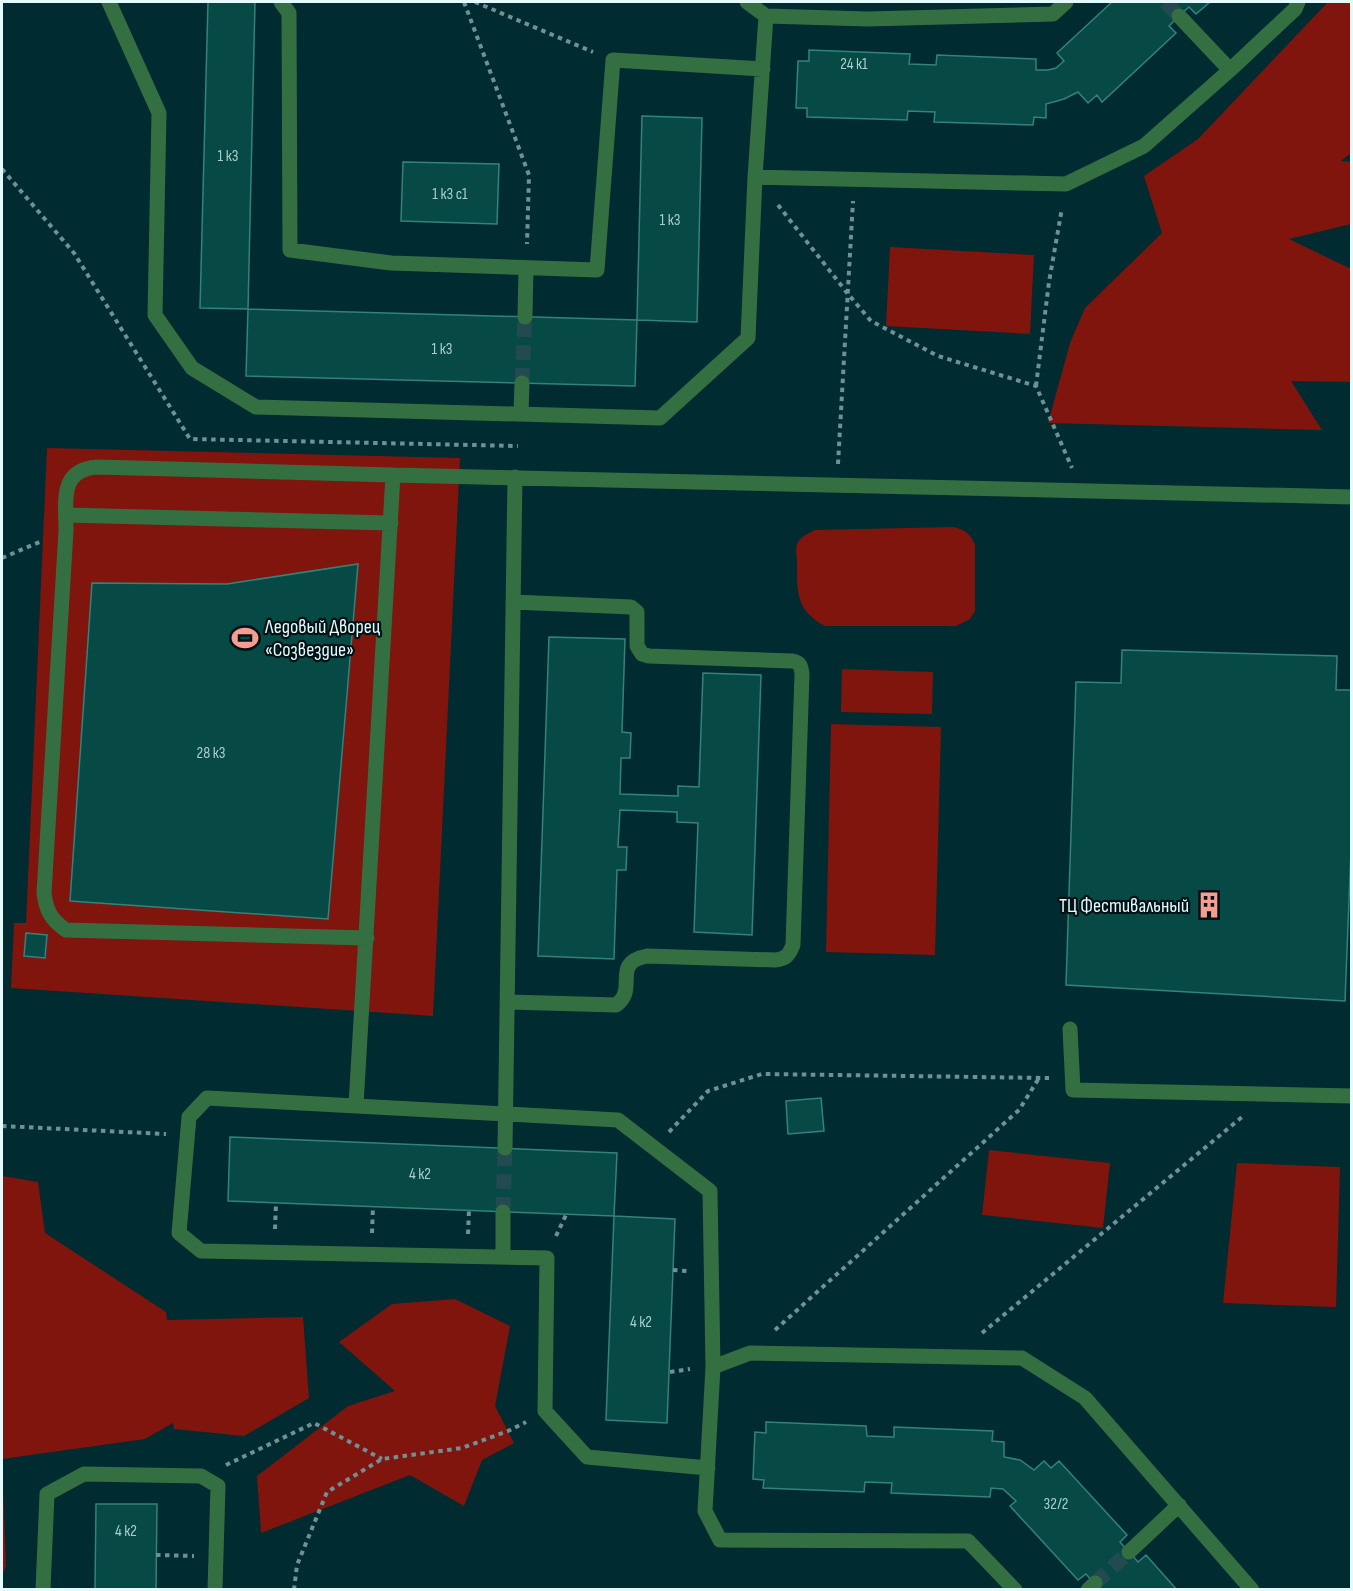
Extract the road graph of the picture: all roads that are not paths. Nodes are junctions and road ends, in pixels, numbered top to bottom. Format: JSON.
{"nodes":[{"id":1,"x":109,"y":2,"type":"edge"},
{"id":2,"x":281,"y":2,"type":"edge"},
{"id":3,"x":747,"y":2,"type":"edge"},
{"id":4,"x":1066,"y":2,"type":"edge"},
{"id":5,"x":1298,"y":2,"type":"edge"},
{"id":6,"x":766,"y":16,"type":"junction"},
{"id":7,"x":1179,"y":16,"type":"tunnel mouth"},
{"id":8,"x":763,"y":69,"type":"junction"},
{"id":9,"x":1230,"y":70,"type":"junction"},
{"id":10,"x":755,"y":177,"type":"junction"},
{"id":11,"x":525,"y":268,"type":"junction"},
{"id":12,"x":525,"y":317,"type":"tunnel mouth"},
{"id":13,"x":522,"y":383,"type":"tunnel mouth"},
{"id":14,"x":521,"y":414,"type":"junction"},
{"id":15,"x":393,"y":475,"type":"junction"},
{"id":16,"x":515,"y":477,"type":"junction"},
{"id":17,"x":1352,"y":497,"type":"edge"},
{"id":18,"x":66,"y":515,"type":"junction"},
{"id":19,"x":391,"y":523,"type":"junction"},
{"id":20,"x":513,"y":602,"type":"junction"},
{"id":21,"x":366,"y":938,"type":"junction"},
{"id":22,"x":507,"y":1002,"type":"junction"},
{"id":23,"x":1070,"y":1029,"type":"dead end"},
{"id":24,"x":1352,"y":1096,"type":"edge"},
{"id":25,"x":356,"y":1105,"type":"junction"},
{"id":26,"x":506,"y":1114,"type":"junction"},
{"id":27,"x":505,"y":1148,"type":"tunnel mouth"},
{"id":28,"x":503,"y":1212,"type":"tunnel mouth"},
{"id":29,"x":503,"y":1257,"type":"junction"},
{"id":30,"x":713,"y":1367,"type":"junction"},
{"id":31,"x":708,"y":1468,"type":"junction"},
{"id":32,"x":1179,"y":1505,"type":"junction"},
{"id":33,"x":1129,"y":1552,"type":"tunnel mouth"},
{"id":34,"x":43,"y":1590,"type":"edge"},
{"id":35,"x":215,"y":1590,"type":"edge"},
{"id":36,"x":1015,"y":1590,"type":"edge"},
{"id":37,"x":1252,"y":1590,"type":"edge"}],
"edges":[{"from":1,"to":14,"type":"lane"},
{"from":2,"to":11,"type":"lane"},
{"from":3,"to":6,"type":"lane"},
{"from":4,"to":6,"type":"lane"},
{"from":5,"to":9,"type":"lane"},
{"from":6,"to":8,"type":"lane"},
{"from":7,"to":9,"type":"lane"},
{"from":8,"to":10,"type":"lane"},
{"from":8,"to":11,"type":"lane"},
{"from":9,"to":10,"type":"lane"},
{"from":10,"to":14,"type":"lane"},
{"from":11,"to":12,"type":"lane"},
{"from":13,"to":14,"type":"lane"},
{"from":15,"to":16,"type":"lane"},
{"from":15,"to":18,"type":"lane"},
{"from":15,"to":19,"type":"lane"},
{"from":16,"to":17,"type":"lane"},
{"from":16,"to":20,"type":"lane"},
{"from":18,"to":19,"type":"lane"},
{"from":18,"to":21,"type":"lane"},
{"from":19,"to":21,"type":"lane"},
{"from":20,"to":22,"type":"lane"},
{"from":20,"to":22,"type":"lane"},
{"from":21,"to":25,"type":"lane"},
{"from":22,"to":26,"type":"lane"},
{"from":23,"to":24,"type":"lane"},
{"from":25,"to":26,"type":"lane"},
{"from":25,"to":29,"type":"lane"},
{"from":26,"to":27,"type":"lane"},
{"from":26,"to":30,"type":"lane"},
{"from":28,"to":29,"type":"lane"},
{"from":29,"to":31,"type":"lane"},
{"from":30,"to":31,"type":"lane"},
{"from":30,"to":32,"type":"lane"},
{"from":31,"to":36,"type":"lane"},
{"from":32,"to":33,"type":"lane"},
{"from":32,"to":37,"type":"lane"},
{"from":34,"to":35,"type":"lane"}]}
